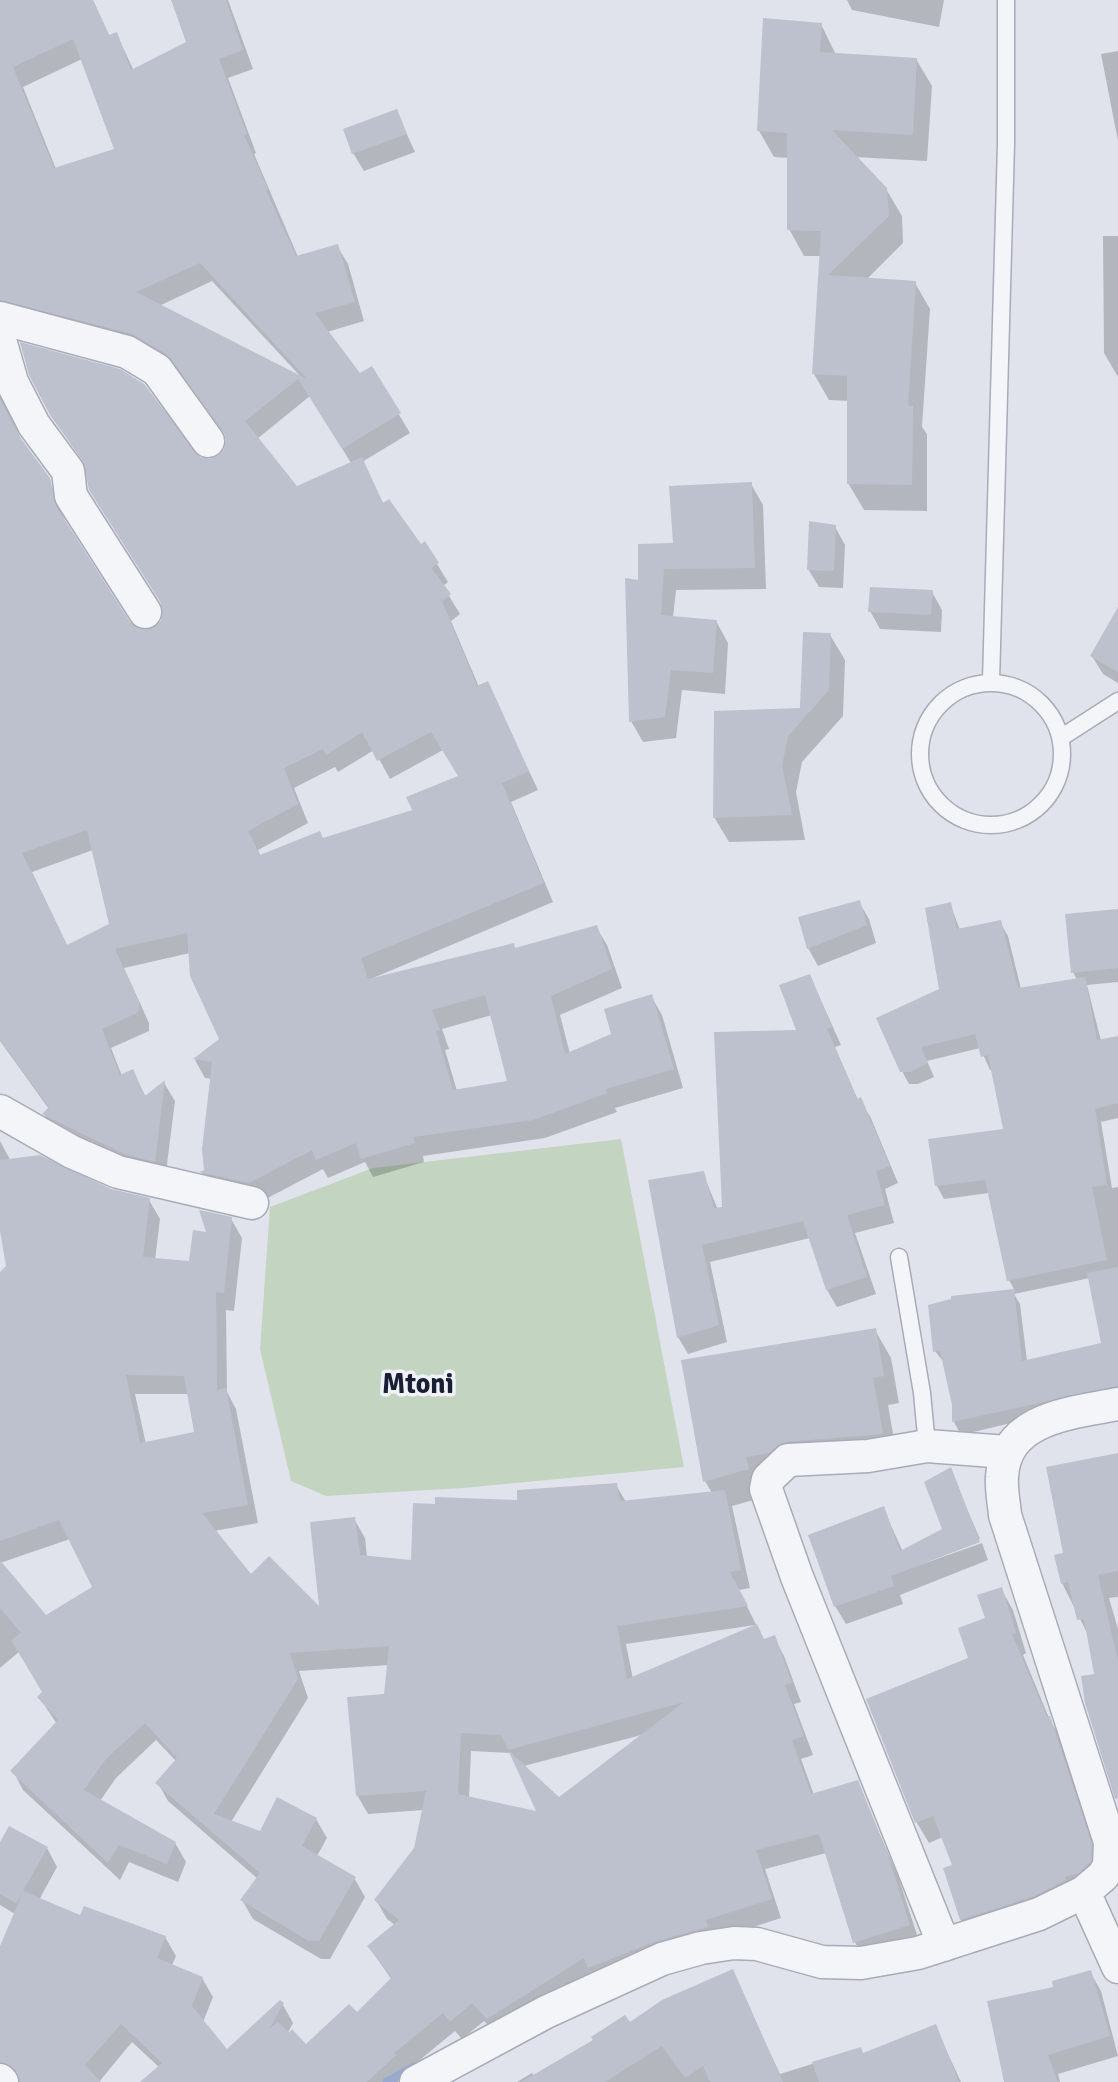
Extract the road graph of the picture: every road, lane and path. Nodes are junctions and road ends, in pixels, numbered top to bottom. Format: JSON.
{"nodes":[{"id":1,"x":1006,"y":0,"type":"edge"},
{"id":2,"x":0,"y":317,"type":"edge"},
{"id":3,"x":0,"y":340,"type":"edge"},
{"id":4,"x":208,"y":441,"type":"dead end"},
{"id":5,"x":145,"y":612,"type":"dead end"},
{"id":6,"x":991,"y":681,"type":"junction"},
{"id":7,"x":1118,"y":701,"type":"edge"},
{"id":8,"x":1062,"y":737,"type":"junction"},
{"id":9,"x":0,"y":1111,"type":"edge"},
{"id":10,"x":252,"y":1203,"type":"dead end"},
{"id":11,"x":899,"y":1257,"type":"dead end"},
{"id":12,"x":1118,"y":1404,"type":"edge"},
{"id":13,"x":927,"y":1446,"type":"junction"},
{"id":14,"x":1007,"y":1452,"type":"junction"},
{"id":15,"x":1084,"y":1892,"type":"junction"},
{"id":16,"x":944,"y":1945,"type":"junction"},
{"id":17,"x":1118,"y":1968,"type":"edge"},
{"id":18,"x":416,"y":2082,"type":"edge"}],
"edges":[{"from":1,"to":6,"type":"lane"},
{"from":2,"to":4,"type":"street"},
{"from":3,"to":5,"type":"street"},
{"from":6,"to":8,"type":"lane"},
{"from":6,"to":8,"type":"lane"},
{"from":7,"to":8,"type":"lane"},
{"from":9,"to":10,"type":"street"},
{"from":11,"to":13,"type":"lane"},
{"from":12,"to":14,"type":"street"},
{"from":13,"to":14,"type":"street"},
{"from":13,"to":16,"type":"street"},
{"from":14,"to":15,"type":"street"},
{"from":15,"to":16,"type":"street"},
{"from":15,"to":17,"type":"street"},
{"from":16,"to":18,"type":"street"}]}
